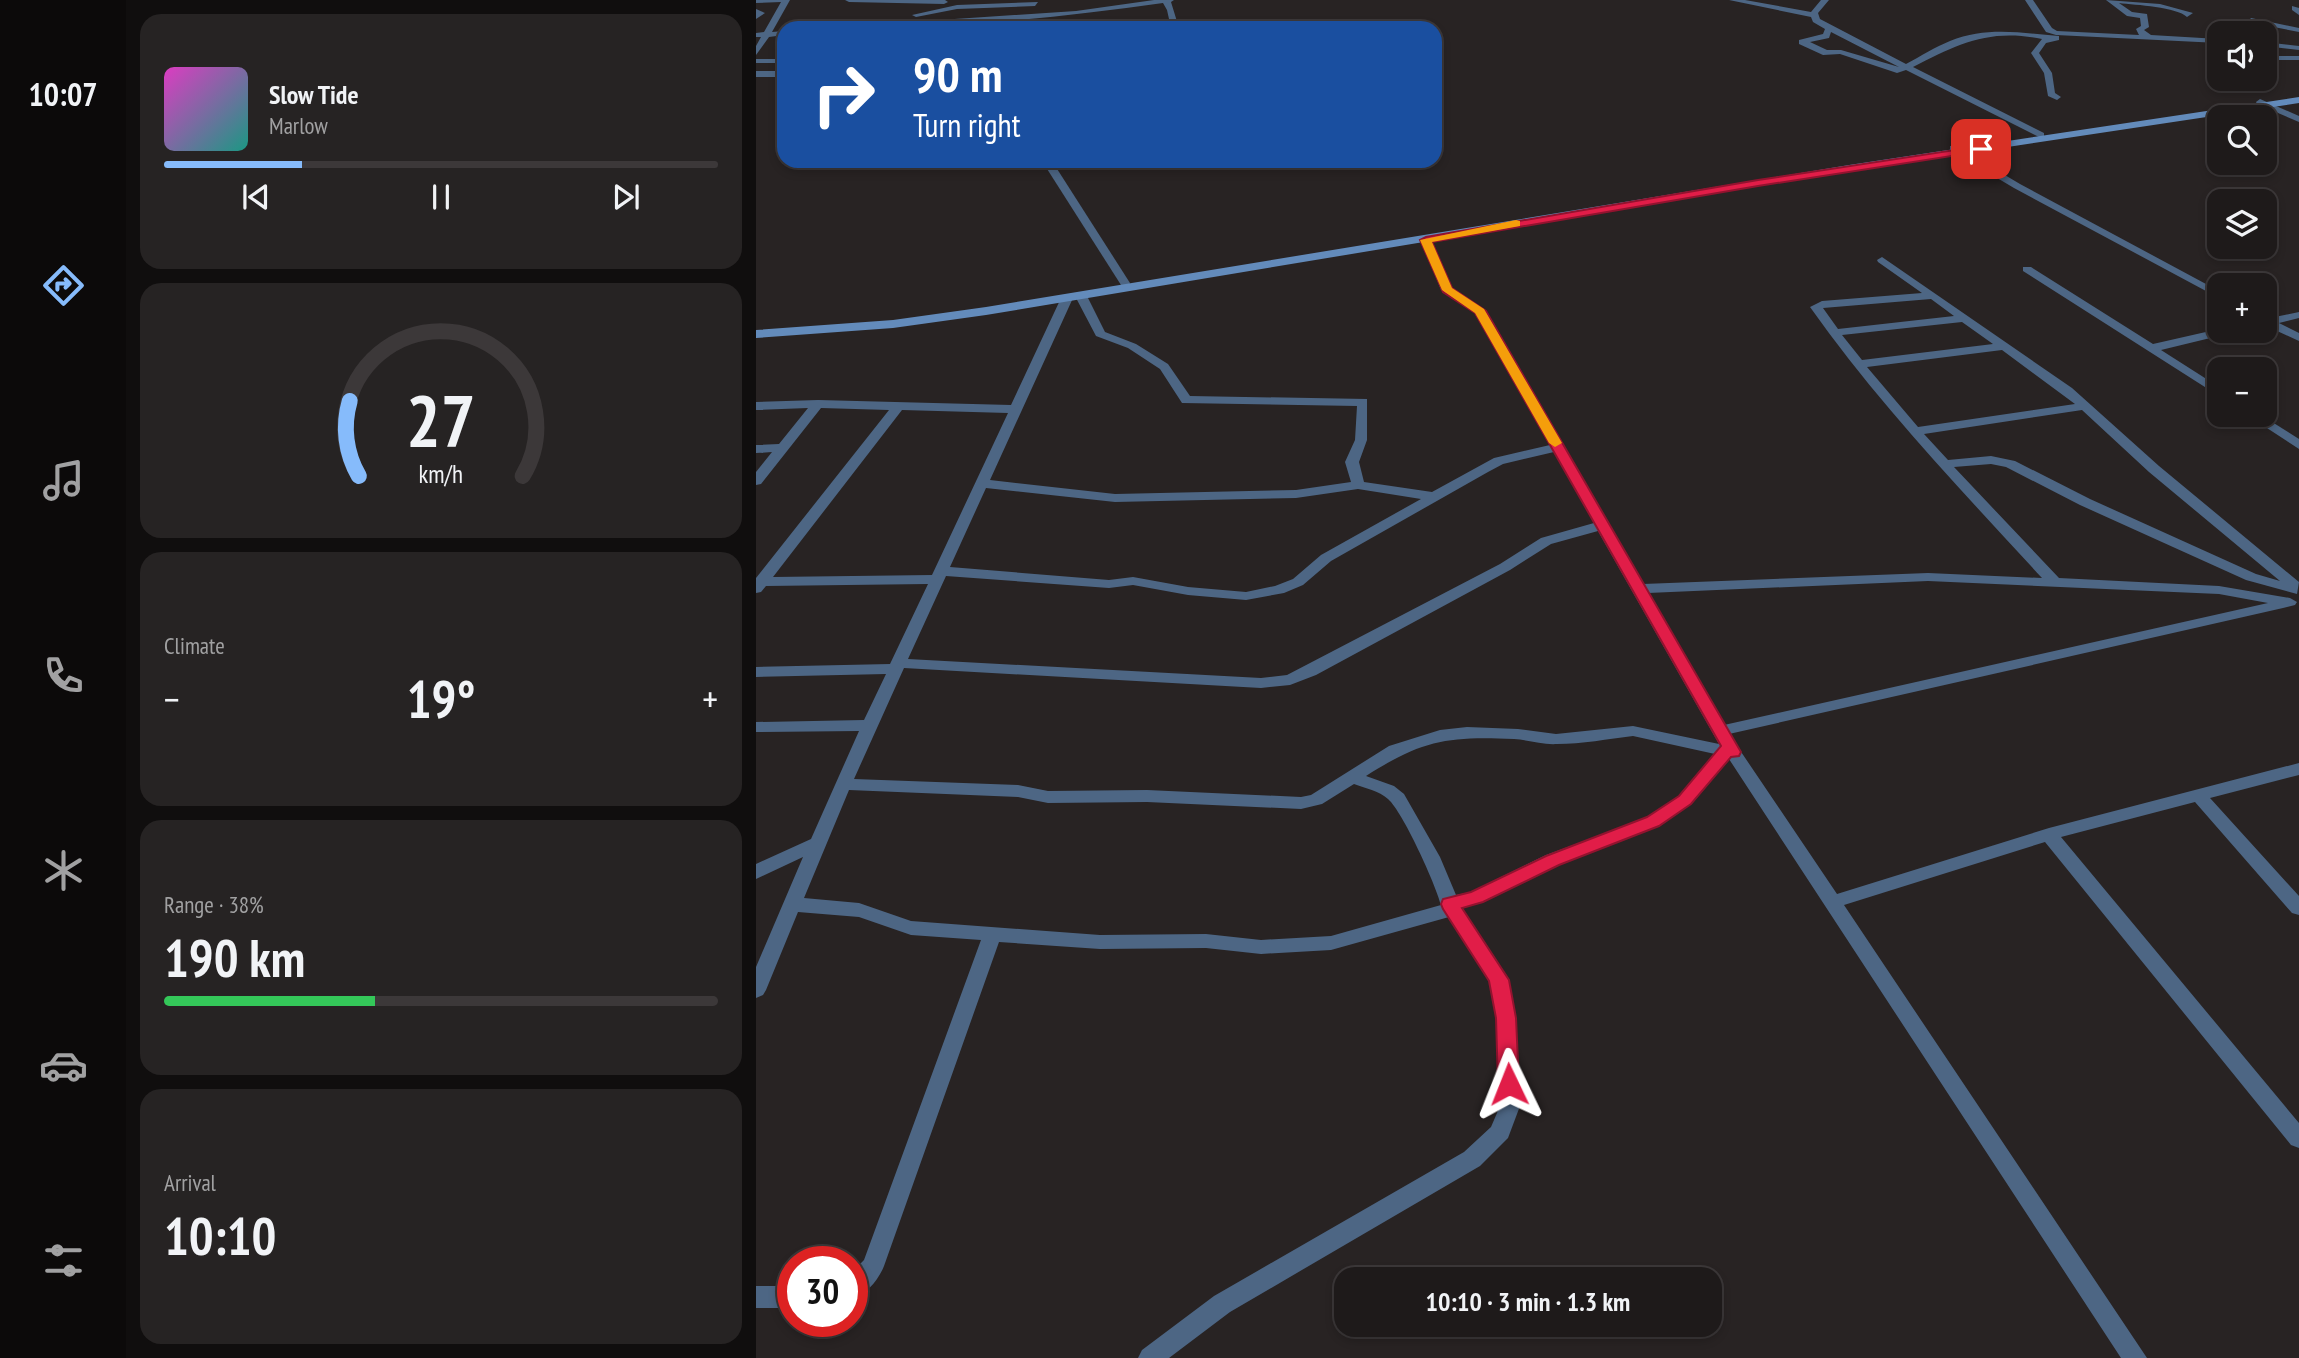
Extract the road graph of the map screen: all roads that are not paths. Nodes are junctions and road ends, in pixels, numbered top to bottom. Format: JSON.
{"nodes":[{"id":1,"x":779,"y":0,"type":"edge"},
{"id":2,"x":786,"y":0,"type":"edge"},
{"id":3,"x":849,"y":0,"type":"edge"},
{"id":4,"x":1080,"y":0,"type":"edge"},
{"id":5,"x":1170,"y":0,"type":"edge"},
{"id":6,"x":1733,"y":0,"type":"edge"},
{"id":7,"x":1825,"y":0,"type":"edge"},
{"id":8,"x":2029,"y":0,"type":"edge"},
{"id":9,"x":2109,"y":0,"type":"edge"},
{"id":10,"x":2179,"y":0,"type":"edge"},
{"id":11,"x":756,"y":1,"type":"edge"},
{"id":12,"x":923,"y":1,"type":"edge"},
{"id":13,"x":1151,"y":1,"type":"edge"},
{"id":14,"x":1165,"y":1,"type":"edge"},
{"id":15,"x":1013,"y":2,"type":"edge"},
{"id":16,"x":1036,"y":2,"type":"edge"},
{"id":17,"x":960,"y":3,"type":"edge"},
{"id":18,"x":1115,"y":4,"type":"edge"},
{"id":19,"x":756,"y":11,"type":"edge"},
{"id":20,"x":1076,"y":13,"type":"junction"},
{"id":21,"x":1802,"y":14,"type":"junction"},
{"id":22,"x":1815,"y":15,"type":"junction"},
{"id":23,"x":1028,"y":16,"type":"junction"},
{"id":24,"x":756,"y":17,"type":"edge"},
{"id":25,"x":1783,"y":18,"type":"dead end"},
{"id":26,"x":2251,"y":20,"type":"dead end"},
{"id":27,"x":906,"y":21,"type":"edge"},
{"id":28,"x":984,"y":21,"type":"edge"},
{"id":29,"x":1172,"y":21,"type":"edge"},
{"id":30,"x":1829,"y":28,"type":"junction"},
{"id":31,"x":2299,"y":30,"type":"edge"},
{"id":32,"x":2076,"y":33,"type":"junction"},
{"id":33,"x":760,"y":35,"type":"edge"},
{"id":34,"x":2048,"y":38,"type":"junction"},
{"id":35,"x":2151,"y":38,"type":"junction"},
{"id":36,"x":2207,"y":40,"type":"edge"},
{"id":37,"x":2277,"y":45,"type":"edge"},
{"id":38,"x":2299,"y":48,"type":"edge"},
{"id":39,"x":756,"y":53,"type":"edge"},
{"id":40,"x":2277,"y":58,"type":"edge"},
{"id":41,"x":2299,"y":58,"type":"edge"},
{"id":42,"x":756,"y":61,"type":"edge"},
{"id":43,"x":777,"y":61,"type":"edge"},
{"id":44,"x":1904,"y":66,"type":"junction"},
{"id":45,"x":756,"y":74,"type":"edge"},
{"id":46,"x":777,"y":74,"type":"edge"},
{"id":47,"x":2057,"y":97,"type":"dead end"},
{"id":48,"x":2299,"y":98,"type":"edge"},
{"id":49,"x":2264,"y":103,"type":"junction"},
{"id":50,"x":2299,"y":119,"type":"edge"},
{"id":51,"x":2041,"y":135,"type":"junction"},
{"id":52,"x":1955,"y":150,"type":"junction"},
{"id":53,"x":1051,"y":168,"type":"edge"},
{"id":54,"x":1426,"y":240,"type":"junction"},
{"id":55,"x":1882,"y":260,"type":"dead end"},
{"id":56,"x":2027,"y":270,"type":"dead end"},
{"id":57,"x":1125,"y":283,"type":"junction"},
{"id":58,"x":2207,"y":288,"type":"edge"},
{"id":59,"x":1932,"y":296,"type":"junction"},
{"id":60,"x":1074,"y":297,"type":"junction"},
{"id":61,"x":2299,"y":315,"type":"edge"},
{"id":62,"x":1964,"y":318,"type":"junction"},
{"id":63,"x":2277,"y":319,"type":"edge"},
{"id":64,"x":756,"y":324,"type":"edge"},
{"id":65,"x":2277,"y":327,"type":"edge"},
{"id":66,"x":1833,"y":333,"type":"junction"},
{"id":67,"x":756,"y":334,"type":"edge"},
{"id":68,"x":2207,"y":336,"type":"edge"},
{"id":69,"x":2299,"y":338,"type":"edge"},
{"id":70,"x":2003,"y":346,"type":"junction"},
{"id":71,"x":2152,"y":348,"type":"junction"},
{"id":72,"x":1859,"y":364,"type":"junction"},
{"id":73,"x":2207,"y":384,"type":"edge"},
{"id":74,"x":818,"y":404,"type":"junction"},
{"id":75,"x":899,"y":405,"type":"junction"},
{"id":76,"x":756,"y":406,"type":"edge"},
{"id":77,"x":2087,"y":406,"type":"junction"},
{"id":78,"x":1015,"y":409,"type":"junction"},
{"id":79,"x":2271,"y":427,"type":"edge"},
{"id":80,"x":1915,"y":431,"type":"junction"},
{"id":81,"x":2299,"y":445,"type":"edge"},
{"id":82,"x":1558,"y":447,"type":"junction"},
{"id":83,"x":782,"y":448,"type":"junction"},
{"id":84,"x":756,"y":449,"type":"edge"},
{"id":85,"x":1945,"y":464,"type":"junction"},
{"id":86,"x":756,"y":481,"type":"edge"},
{"id":87,"x":981,"y":483,"type":"junction"},
{"id":88,"x":1358,"y":485,"type":"junction"},
{"id":89,"x":1435,"y":497,"type":"junction"},
{"id":90,"x":1602,"y":525,"type":"junction"},
{"id":91,"x":939,"y":575,"type":"junction"},
{"id":92,"x":2055,"y":583,"type":"junction"},
{"id":93,"x":758,"y":585,"type":"edge"},
{"id":94,"x":1638,"y":589,"type":"junction"},
{"id":95,"x":2297,"y":596,"type":"edge"},
{"id":96,"x":897,"y":666,"type":"junction"},
{"id":97,"x":756,"y":672,"type":"edge"},
{"id":98,"x":870,"y":725,"type":"junction"},
{"id":99,"x":756,"y":727,"type":"edge"},
{"id":100,"x":1719,"y":731,"type":"junction"},
{"id":101,"x":1730,"y":751,"type":"junction"},
{"id":102,"x":2299,"y":769,"type":"edge"},
{"id":103,"x":1352,"y":777,"type":"junction"},
{"id":104,"x":844,"y":784,"type":"junction"},
{"id":105,"x":2198,"y":795,"type":"junction"},
{"id":106,"x":2049,"y":834,"type":"junction"},
{"id":107,"x":818,"y":843,"type":"junction"},
{"id":108,"x":756,"y":872,"type":"edge"},
{"id":109,"x":1832,"y":902,"type":"junction"},
{"id":110,"x":792,"y":905,"type":"junction"},
{"id":111,"x":1451,"y":906,"type":"junction"},
{"id":112,"x":2299,"y":908,"type":"edge"},
{"id":113,"x":992,"y":936,"type":"junction"},
{"id":114,"x":756,"y":990,"type":"edge"},
{"id":115,"x":2299,"y":1139,"type":"edge"},
{"id":116,"x":868,"y":1271,"type":"edge"},
{"id":117,"x":756,"y":1297,"type":"edge"},
{"id":118,"x":777,"y":1297,"type":"edge"},
{"id":119,"x":1150,"y":1358,"type":"edge"},
{"id":120,"x":2135,"y":1358,"type":"edge"}],
"edges":[{"from":1,"to":11,"type":"street"},
{"from":2,"to":33,"type":"street"},
{"from":3,"to":12,"type":"street"},
{"from":4,"to":20,"type":"street"},
{"from":5,"to":14,"type":"street"},
{"from":6,"to":21,"type":"street"},
{"from":7,"to":22,"type":"street"},
{"from":8,"to":32,"type":"street"},
{"from":9,"to":10,"type":"street"},
{"from":9,"to":35,"type":"street"},
{"from":12,"to":17,"type":"street"},
{"from":13,"to":14,"type":"street"},
{"from":13,"to":18,"type":"street"},
{"from":14,"to":29,"type":"street"},
{"from":15,"to":16,"type":"street"},
{"from":15,"to":17,"type":"street"},
{"from":16,"to":23,"type":"street"},
{"from":17,"to":27,"type":"street"},
{"from":18,"to":20,"type":"street"},
{"from":19,"to":24,"type":"street"},
{"from":20,"to":23,"type":"street"},
{"from":21,"to":22,"type":"street"},
{"from":21,"to":25,"type":"street"},
{"from":22,"to":30,"type":"street"},
{"from":23,"to":28,"type":"street"},
{"from":26,"to":31,"type":"street"},
{"from":30,"to":44,"type":"street"},
{"from":30,"to":44,"type":"street"},
{"from":32,"to":34,"type":"street"},
{"from":32,"to":35,"type":"street"},
{"from":33,"to":39,"type":"street"},
{"from":34,"to":44,"type":"street"},
{"from":34,"to":47,"type":"street"},
{"from":35,"to":36,"type":"street"},
{"from":37,"to":38,"type":"street"},
{"from":40,"to":41,"type":"street"},
{"from":42,"to":43,"type":"street"},
{"from":44,"to":51,"type":"street"},
{"from":45,"to":46,"type":"street"},
{"from":48,"to":49,"type":"main road"},
{"from":49,"to":50,"type":"street"},
{"from":49,"to":51,"type":"main road"},
{"from":49,"to":52,"type":"main road"},
{"from":51,"to":52,"type":"main road"},
{"from":52,"to":54,"type":"main road"},
{"from":52,"to":57,"type":"main road"},
{"from":52,"to":58,"type":"street"},
{"from":53,"to":57,"type":"street"},
{"from":54,"to":60,"type":"main road"},
{"from":54,"to":82,"type":"street"},
{"from":55,"to":59,"type":"street"},
{"from":56,"to":71,"type":"street"},
{"from":57,"to":64,"type":"main road"},
{"from":59,"to":62,"type":"street"},
{"from":59,"to":66,"type":"street"},
{"from":60,"to":67,"type":"main road"},
{"from":60,"to":78,"type":"street"},
{"from":60,"to":88,"type":"street"},
{"from":61,"to":63,"type":"street"},
{"from":62,"to":66,"type":"street"},
{"from":62,"to":70,"type":"street"},
{"from":65,"to":69,"type":"street"},
{"from":66,"to":72,"type":"street"},
{"from":68,"to":71,"type":"street"},
{"from":70,"to":72,"type":"street"},
{"from":70,"to":77,"type":"street"},
{"from":71,"to":73,"type":"street"},
{"from":72,"to":80,"type":"street"},
{"from":74,"to":75,"type":"street"},
{"from":74,"to":76,"type":"street"},
{"from":74,"to":83,"type":"street"},
{"from":75,"to":78,"type":"street"},
{"from":75,"to":93,"type":"street"},
{"from":77,"to":80,"type":"street"},
{"from":77,"to":95,"type":"street"},
{"from":78,"to":87,"type":"street"},
{"from":79,"to":81,"type":"street"},
{"from":80,"to":85,"type":"street"},
{"from":82,"to":89,"type":"street"},
{"from":82,"to":90,"type":"street"},
{"from":83,"to":84,"type":"street"},
{"from":83,"to":86,"type":"street"},
{"from":85,"to":92,"type":"street"},
{"from":85,"to":95,"type":"street"},
{"from":87,"to":88,"type":"street"},
{"from":87,"to":91,"type":"street"},
{"from":88,"to":89,"type":"street"},
{"from":89,"to":91,"type":"street"},
{"from":90,"to":94,"type":"street"},
{"from":90,"to":96,"type":"street"},
{"from":91,"to":93,"type":"street"},
{"from":91,"to":96,"type":"street"},
{"from":92,"to":94,"type":"street"},
{"from":92,"to":95,"type":"street"},
{"from":94,"to":100,"type":"street"},
{"from":95,"to":100,"type":"street"},
{"from":96,"to":97,"type":"street"},
{"from":96,"to":98,"type":"street"},
{"from":98,"to":99,"type":"street"},
{"from":98,"to":104,"type":"street"},
{"from":100,"to":101,"type":"street"},
{"from":101,"to":103,"type":"street"},
{"from":101,"to":109,"type":"street"},
{"from":101,"to":111,"type":"street"},
{"from":102,"to":105,"type":"street"},
{"from":103,"to":104,"type":"street"},
{"from":103,"to":111,"type":"street"},
{"from":104,"to":107,"type":"street"},
{"from":105,"to":106,"type":"street"},
{"from":105,"to":112,"type":"street"},
{"from":106,"to":109,"type":"street"},
{"from":106,"to":115,"type":"street"},
{"from":107,"to":108,"type":"street"},
{"from":107,"to":110,"type":"street"},
{"from":109,"to":120,"type":"street"},
{"from":110,"to":113,"type":"street"},
{"from":110,"to":114,"type":"street"},
{"from":111,"to":113,"type":"street"},
{"from":111,"to":119,"type":"street"},
{"from":113,"to":116,"type":"street"},
{"from":117,"to":118,"type":"street"}]}
